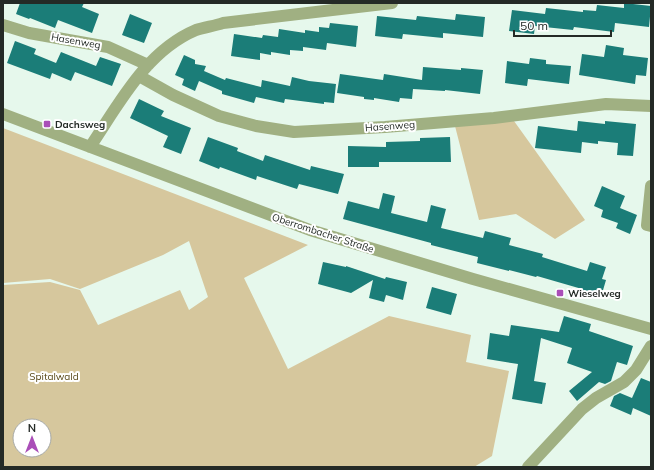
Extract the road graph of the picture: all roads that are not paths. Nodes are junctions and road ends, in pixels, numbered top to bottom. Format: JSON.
{"nodes":[{"id":1,"x":392,"y":3,"type":"edge"},
{"id":2,"x":3,"y":25,"type":"edge"},
{"id":3,"x":148,"y":65,"type":"junction"},
{"id":4,"x":139,"y":76,"type":"junction"},
{"id":5,"x":651,"y":106,"type":"edge"},
{"id":6,"x":3,"y":114,"type":"edge"},
{"id":7,"x":90,"y":147,"type":"junction"},
{"id":8,"x":651,"y":186,"type":"edge"},
{"id":9,"x":649,"y":226,"type":"edge"},
{"id":10,"x":651,"y":329,"type":"edge"},
{"id":11,"x":651,"y":346,"type":"edge"},
{"id":12,"x":528,"y":467,"type":"edge"}],
"edges":[{"from":1,"to":3,"type":"street"},
{"from":2,"to":3,"type":"street","name":"Hasenweg"},
{"from":3,"to":4,"type":"street"},
{"from":4,"to":5,"type":"street","name":"Hasenweg"},
{"from":4,"to":7,"type":"street"},
{"from":6,"to":7,"type":"street","name":"Oberrombacher Straße"},
{"from":7,"to":10,"type":"street","name":"Oberrombacher Straße"},
{"from":8,"to":9,"type":"street"},
{"from":11,"to":12,"type":"street"}]}
